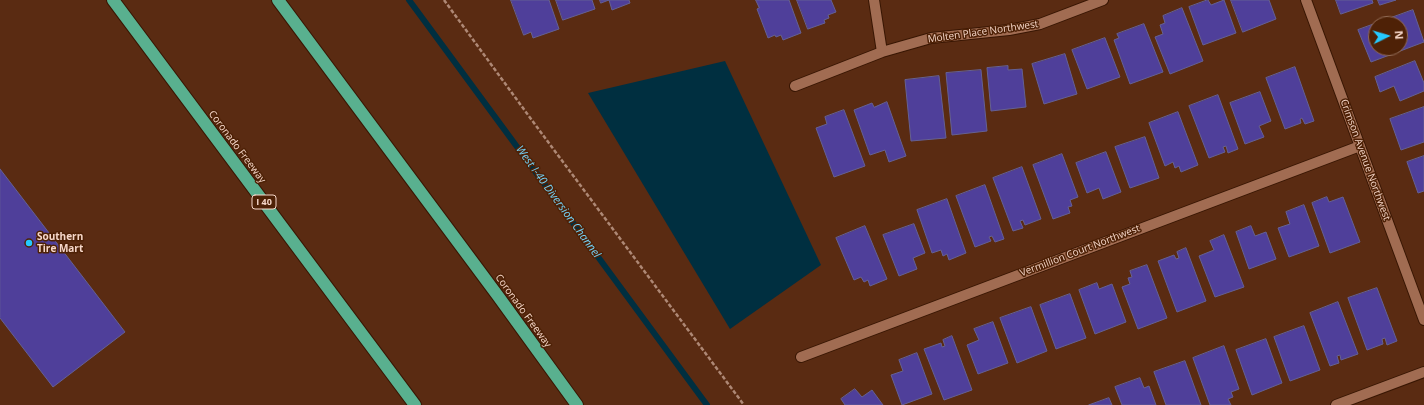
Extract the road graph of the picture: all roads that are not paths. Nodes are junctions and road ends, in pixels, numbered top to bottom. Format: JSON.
{"nodes":[{"id":1,"x":113,"y":0,"type":"edge"},
{"id":2,"x":278,"y":0,"type":"edge"},
{"id":3,"x":874,"y":0,"type":"edge"},
{"id":4,"x":1103,"y":0,"type":"edge"},
{"id":5,"x":1306,"y":0,"type":"edge"},
{"id":6,"x":882,"y":52,"type":"junction"},
{"id":7,"x":795,"y":86,"type":"dead end"},
{"id":8,"x":1360,"y":146,"type":"junction"},
{"id":9,"x":1424,"y":320,"type":"edge"},
{"id":10,"x":801,"y":357,"type":"dead end"},
{"id":11,"x":1424,"y":372,"type":"edge"},
{"id":12,"x":415,"y":405,"type":"edge"},
{"id":13,"x":577,"y":405,"type":"edge"},
{"id":14,"x":1336,"y":405,"type":"edge"}],
"edges":[{"from":1,"to":12,"type":"highway","name":"Coronado Freeway","number":"I 40"},
{"from":2,"to":13,"type":"highway","name":"Coronado Freeway"},
{"from":3,"to":6,"type":"street"},
{"from":4,"to":6,"type":"street","name":"Molten Place Northwest"},
{"from":5,"to":8,"type":"street","name":"Crimson Avenue Northwest"},
{"from":6,"to":7,"type":"street","name":"Molten Place Northwest"},
{"from":8,"to":9,"type":"street","name":"Crimson Avenue Northwest"},
{"from":8,"to":10,"type":"street","name":"Vermillion Court Northwest"},
{"from":11,"to":14,"type":"street"}]}
